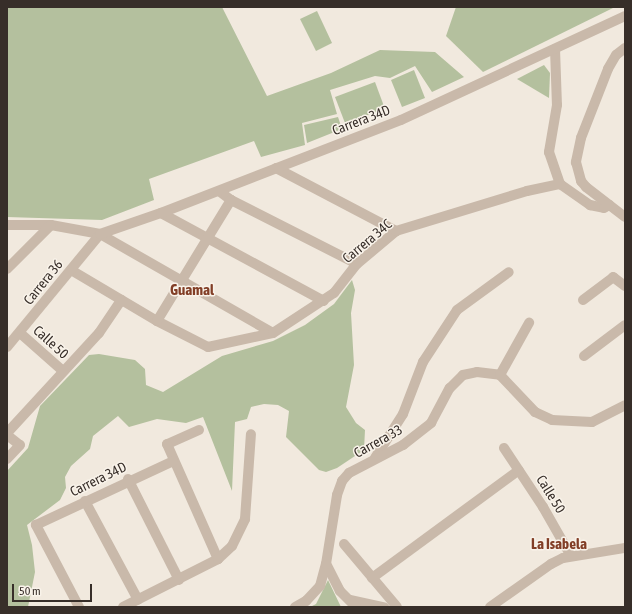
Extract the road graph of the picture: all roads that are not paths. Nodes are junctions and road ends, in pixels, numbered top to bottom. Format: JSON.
{"nodes":[{"id":1,"x":625,"y":16,"type":"edge"},
{"id":2,"x":625,"y":48,"type":"edge"},
{"id":3,"x":555,"y":49,"type":"junction"},
{"id":4,"x":276,"y":168,"type":"junction"},
{"id":5,"x":560,"y":184,"type":"junction"},
{"id":6,"x":219,"y":191,"type":"junction"},
{"id":7,"x":231,"y":200,"type":"junction"},
{"id":8,"x":609,"y":205,"type":"junction"},
{"id":9,"x":161,"y":213,"type":"junction"},
{"id":10,"x":625,"y":216,"type":"edge"},
{"id":11,"x":7,"y":225,"type":"edge"},
{"id":12,"x":51,"y":225,"type":"junction"},
{"id":13,"x":396,"y":231,"type":"junction"},
{"id":14,"x":100,"y":234,"type":"junction"},
{"id":15,"x":208,"y":239,"type":"junction"},
{"id":16,"x":357,"y":264,"type":"junction"},
{"id":17,"x":7,"y":269,"type":"edge"},
{"id":18,"x":71,"y":270,"type":"junction"},
{"id":19,"x":510,"y":272,"type":"dead end"},
{"id":20,"x":182,"y":282,"type":"junction"},
{"id":21,"x":625,"y":286,"type":"edge"},
{"id":22,"x":121,"y":300,"type":"junction"},
{"id":23,"x":583,"y":300,"type":"dead end"},
{"id":24,"x":324,"y":301,"type":"junction"},
{"id":25,"x":157,"y":321,"type":"junction"},
{"id":26,"x":529,"y":323,"type":"dead end"},
{"id":27,"x":625,"y":325,"type":"edge"},
{"id":28,"x":20,"y":333,"type":"junction"},
{"id":29,"x":273,"y":333,"type":"junction"},
{"id":30,"x":7,"y":347,"type":"edge"},
{"id":31,"x":584,"y":356,"type":"dead end"},
{"id":32,"x":63,"y":371,"type":"junction"},
{"id":33,"x":500,"y":375,"type":"junction"},
{"id":34,"x":625,"y":405,"type":"edge"},
{"id":35,"x":198,"y":430,"type":"dead end"},
{"id":36,"x":7,"y":434,"type":"edge"},
{"id":37,"x":251,"y":434,"type":"dead end"},
{"id":38,"x":504,"y":448,"type":"dead end"},
{"id":39,"x":375,"y":458,"type":"junction"},
{"id":40,"x":7,"y":459,"type":"edge"},
{"id":41,"x":173,"y":460,"type":"junction"},
{"id":42,"x":519,"y":470,"type":"junction"},
{"id":43,"x":128,"y":479,"type":"junction"},
{"id":44,"x":85,"y":501,"type":"junction"},
{"id":45,"x":344,"y":544,"type":"dead end"},
{"id":46,"x":625,"y":548,"type":"edge"},
{"id":47,"x":571,"y":556,"type":"junction"},
{"id":48,"x":218,"y":559,"type":"junction"},
{"id":49,"x":326,"y":564,"type":"junction"},
{"id":50,"x":372,"y":578,"type":"junction"},
{"id":51,"x":178,"y":580,"type":"junction"},
{"id":52,"x":138,"y":600,"type":"junction"},
{"id":53,"x":353,"y":604,"type":"edge"},
{"id":54,"x":79,"y":607,"type":"edge"},
{"id":55,"x":123,"y":607,"type":"edge"},
{"id":56,"x":295,"y":607,"type":"edge"},
{"id":57,"x":384,"y":607,"type":"edge"},
{"id":58,"x":397,"y":607,"type":"edge"},
{"id":59,"x":490,"y":607,"type":"edge"}],
"edges":[{"from":1,"to":3,"type":"street","name":"Carrera 34D"},
{"from":2,"to":8,"type":"street"},
{"from":3,"to":4,"type":"street","name":"Carrera 34D"},
{"from":3,"to":5,"type":"street"},
{"from":4,"to":6,"type":"street","name":"Carrera 34D"},
{"from":4,"to":13,"type":"street"},
{"from":5,"to":8,"type":"street"},
{"from":5,"to":13,"type":"street","name":"Carrera 34C"},
{"from":6,"to":7,"type":"street"},
{"from":6,"to":9,"type":"street","name":"Carrera 34D"},
{"from":7,"to":15,"type":"street"},
{"from":7,"to":16,"type":"street"},
{"from":8,"to":10,"type":"street"},
{"from":9,"to":14,"type":"street","name":"Carrera 34D"},
{"from":9,"to":15,"type":"street"},
{"from":11,"to":12,"type":"street"},
{"from":12,"to":14,"type":"street"},
{"from":12,"to":17,"type":"street"},
{"from":13,"to":16,"type":"street","name":"Carrera 34C"},
{"from":14,"to":18,"type":"street","name":"Carrera 36"},
{"from":14,"to":20,"type":"street"},
{"from":15,"to":20,"type":"street"},
{"from":15,"to":24,"type":"street"},
{"from":16,"to":24,"type":"street","name":"Carrera 34C"},
{"from":18,"to":22,"type":"street"},
{"from":18,"to":28,"type":"street","name":"Carrera 36"},
{"from":19,"to":39,"type":"street"},
{"from":20,"to":25,"type":"street"},
{"from":20,"to":29,"type":"street"},
{"from":21,"to":23,"type":"street"},
{"from":22,"to":25,"type":"street"},
{"from":22,"to":32,"type":"street"},
{"from":24,"to":29,"type":"street","name":"Carrera 34C"},
{"from":25,"to":29,"type":"street","name":"Carrera 34C"},
{"from":26,"to":33,"type":"street"},
{"from":27,"to":31,"type":"street"},
{"from":28,"to":30,"type":"street","name":"Carrera 36"},
{"from":28,"to":32,"type":"street","name":"Calle 50"},
{"from":32,"to":36,"type":"street"},
{"from":33,"to":34,"type":"street"},
{"from":33,"to":39,"type":"street","name":"Carrera 33"},
{"from":35,"to":41,"type":"street"},
{"from":36,"to":40,"type":"street"},
{"from":37,"to":48,"type":"street"},
{"from":38,"to":42,"type":"street","name":"Calle 50"},
{"from":39,"to":49,"type":"street","name":"Carrera 33"},
{"from":41,"to":43,"type":"street","name":"Carrera 34D"},
{"from":41,"to":48,"type":"street"},
{"from":42,"to":47,"type":"street","name":"Calle 50"},
{"from":42,"to":50,"type":"street"},
{"from":43,"to":44,"type":"street","name":"Carrera 34D"},
{"from":43,"to":51,"type":"street"},
{"from":44,"to":52,"type":"street"},
{"from":44,"to":54,"type":"street","name":"Carrera 34D"},
{"from":45,"to":50,"type":"street"},
{"from":46,"to":47,"type":"street"},
{"from":47,"to":59,"type":"street"},
{"from":48,"to":51,"type":"street"},
{"from":49,"to":53,"type":"street"},
{"from":49,"to":56,"type":"street","name":"Carrera 33"},
{"from":50,"to":58,"type":"street"},
{"from":51,"to":52,"type":"street"},
{"from":52,"to":55,"type":"street"},
{"from":53,"to":57,"type":"street"}]}
